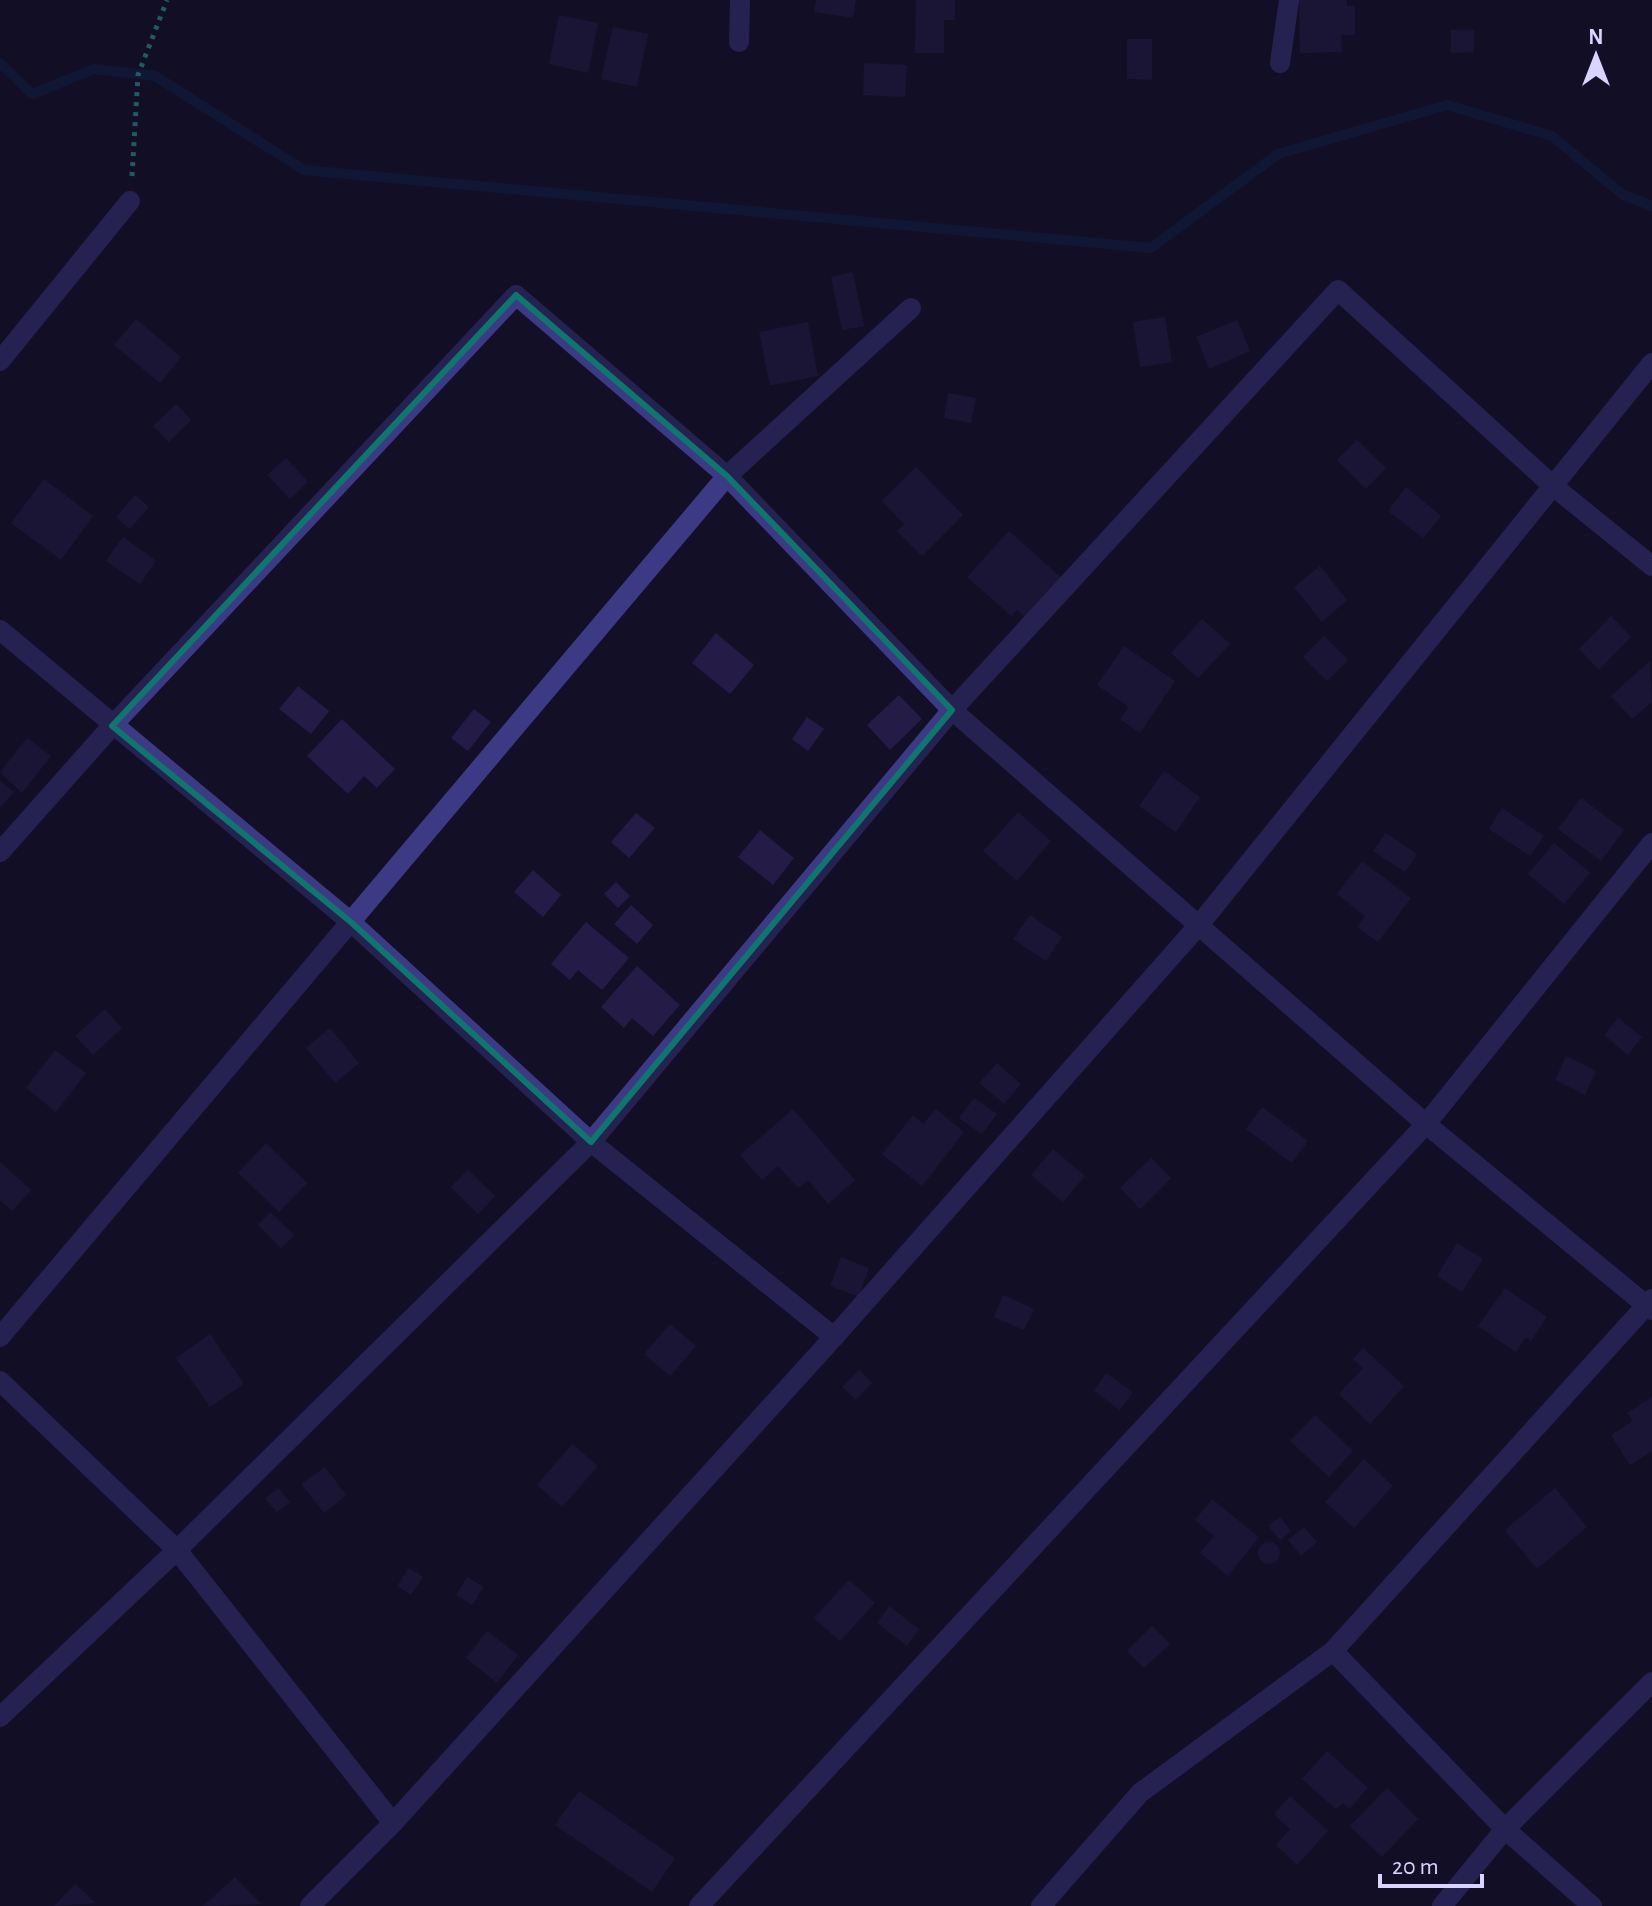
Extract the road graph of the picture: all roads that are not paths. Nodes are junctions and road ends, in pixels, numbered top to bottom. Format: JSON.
{"nodes":[{"id":1,"x":740,"y":0,"type":"edge"},
{"id":2,"x":1289,"y":0,"type":"edge"},
{"id":3,"x":739,"y":42,"type":"dead end"},
{"id":4,"x":1280,"y":63,"type":"dead end"},
{"id":5,"x":130,"y":201,"type":"road end"},
{"id":6,"x":911,"y":308,"type":"dead end"},
{"id":7,"x":0,"y":361,"type":"edge"},
{"id":8,"x":1652,"y":363,"type":"edge"},
{"id":9,"x":727,"y":476,"type":"junction"},
{"id":10,"x":1553,"y":486,"type":"junction"},
{"id":11,"x":1652,"y":566,"type":"edge"},
{"id":12,"x":0,"y":630,"type":"edge"},
{"id":13,"x":952,"y":710,"type":"junction"},
{"id":14,"x":112,"y":726,"type":"junction"},
{"id":15,"x":1652,"y":843,"type":"edge"},
{"id":16,"x":0,"y":852,"type":"edge"},
{"id":17,"x":352,"y":923,"type":"junction"},
{"id":18,"x":1199,"y":925,"type":"junction"},
{"id":19,"x":1426,"y":1124,"type":"junction"},
{"id":20,"x":591,"y":1142,"type":"junction"},
{"id":21,"x":1650,"y":1304,"type":"edge"},
{"id":22,"x":0,"y":1337,"type":"edge"},
{"id":23,"x":834,"y":1337,"type":"junction"},
{"id":24,"x":0,"y":1381,"type":"edge"},
{"id":25,"x":177,"y":1550,"type":"junction"},
{"id":26,"x":1333,"y":1651,"type":"junction"},
{"id":27,"x":1652,"y":1682,"type":"edge"},
{"id":28,"x":0,"y":1717,"type":"edge"},
{"id":29,"x":393,"y":1823,"type":"junction"},
{"id":30,"x":1505,"y":1829,"type":"junction"},
{"id":31,"x":310,"y":1906,"type":"edge"},
{"id":32,"x":699,"y":1906,"type":"edge"},
{"id":33,"x":1041,"y":1906,"type":"edge"},
{"id":34,"x":1442,"y":1906,"type":"edge"},
{"id":35,"x":1592,"y":1906,"type":"edge"}],
"edges":[{"from":1,"to":3,"type":"street"},
{"from":2,"to":4,"type":"street"},
{"from":5,"to":7,"type":"street"},
{"from":6,"to":9,"type":"street"},
{"from":8,"to":10,"type":"street"},
{"from":9,"to":13,"type":"street"},
{"from":9,"to":14,"type":"street"},
{"from":9,"to":17,"type":"street"},
{"from":10,"to":11,"type":"street"},
{"from":10,"to":13,"type":"street"},
{"from":10,"to":18,"type":"street"},
{"from":12,"to":14,"type":"street"},
{"from":13,"to":18,"type":"street"},
{"from":13,"to":20,"type":"street"},
{"from":14,"to":16,"type":"street"},
{"from":14,"to":17,"type":"street"},
{"from":15,"to":19,"type":"street"},
{"from":17,"to":20,"type":"street"},
{"from":17,"to":22,"type":"street"},
{"from":18,"to":19,"type":"street"},
{"from":18,"to":23,"type":"street"},
{"from":19,"to":21,"type":"street"},
{"from":19,"to":32,"type":"street"},
{"from":20,"to":23,"type":"street"},
{"from":20,"to":25,"type":"street"},
{"from":21,"to":26,"type":"street"},
{"from":23,"to":29,"type":"street"},
{"from":24,"to":25,"type":"street"},
{"from":25,"to":28,"type":"street"},
{"from":25,"to":29,"type":"street"},
{"from":26,"to":30,"type":"street"},
{"from":26,"to":33,"type":"street"},
{"from":27,"to":30,"type":"street"},
{"from":29,"to":31,"type":"street"},
{"from":30,"to":34,"type":"street"},
{"from":30,"to":35,"type":"street"}]}
